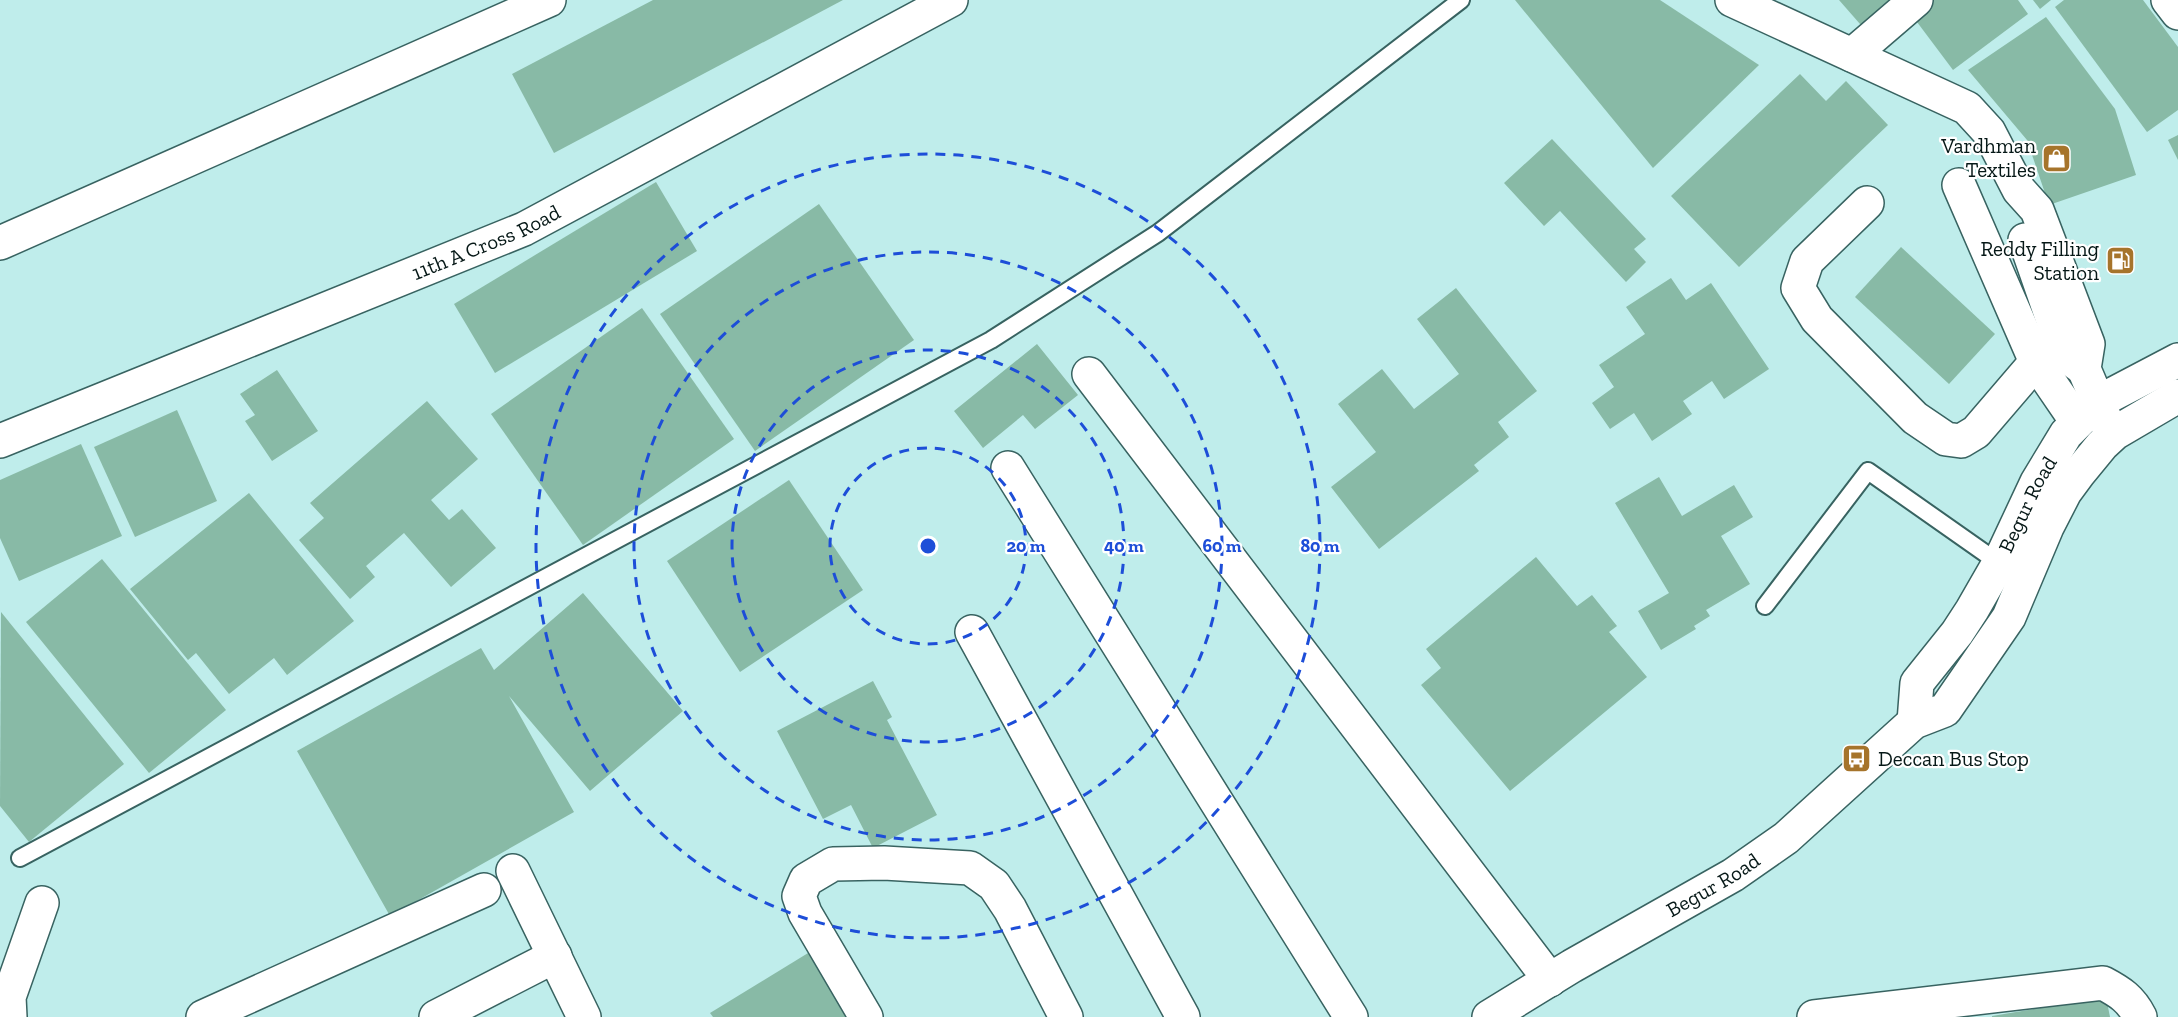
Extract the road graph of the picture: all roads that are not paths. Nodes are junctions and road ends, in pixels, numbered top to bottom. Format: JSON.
{"nodes":[{"id":1,"x":549,"y":0,"type":"edge"},
{"id":2,"x":951,"y":0,"type":"edge"},
{"id":3,"x":1461,"y":0,"type":"edge"},
{"id":4,"x":1732,"y":0,"type":"edge"},
{"id":5,"x":1917,"y":0,"type":"edge"},
{"id":6,"x":2168,"y":0,"type":"edge"},
{"id":7,"x":2178,"y":14,"type":"edge"},
{"id":8,"x":1852,"y":55,"type":"junction"},
{"id":9,"x":1959,"y":185,"type":"dead end"},
{"id":10,"x":1867,"y":203,"type":"dead end"},
{"id":11,"x":0,"y":243,"type":"edge"},
{"id":12,"x":2178,"y":360,"type":"edge"},
{"id":13,"x":2036,"y":362,"type":"junction"},
{"id":14,"x":1089,"y":374,"type":"dead end"},
{"id":15,"x":2178,"y":396,"type":"edge"},
{"id":16,"x":2088,"y":412,"type":"junction"},
{"id":17,"x":2112,"y":435,"type":"junction"},
{"id":18,"x":0,"y":441,"type":"edge"},
{"id":19,"x":1008,"y":468,"type":"dead end"},
{"id":20,"x":1999,"y":562,"type":"junction"},
{"id":21,"x":1765,"y":606,"type":"dead end"},
{"id":22,"x":972,"y":632,"type":"dead end"},
{"id":23,"x":1914,"y":722,"type":"junction"},
{"id":24,"x":20,"y":858,"type":"dead end"},
{"id":25,"x":513,"y":871,"type":"dead end"},
{"id":26,"x":483,"y":890,"type":"dead end"},
{"id":27,"x":42,"y":903,"type":"dead end"},
{"id":28,"x":555,"y":956,"type":"junction"},
{"id":29,"x":1550,"y":980,"type":"junction"},
{"id":30,"x":10,"y":1017,"type":"edge"},
{"id":31,"x":203,"y":1017,"type":"edge"},
{"id":32,"x":436,"y":1017,"type":"edge"},
{"id":33,"x":584,"y":1017,"type":"edge"},
{"id":34,"x":866,"y":1017,"type":"edge"},
{"id":35,"x":1066,"y":1017,"type":"edge"},
{"id":36,"x":1183,"y":1017,"type":"edge"},
{"id":37,"x":1351,"y":1017,"type":"edge"},
{"id":38,"x":1490,"y":1017,"type":"edge"},
{"id":39,"x":1814,"y":1017,"type":"edge"},
{"id":40,"x":2140,"y":1017,"type":"edge"}],
"edges":[{"from":1,"to":11,"type":"street"},
{"from":2,"to":18,"type":"street","name":"11th A Cross Road"},
{"from":3,"to":24,"type":"lane"},
{"from":4,"to":8,"type":"street"},
{"from":5,"to":8,"type":"street"},
{"from":6,"to":7,"type":"street"},
{"from":8,"to":16,"type":"street"},
{"from":9,"to":13,"type":"street"},
{"from":10,"to":13,"type":"street"},
{"from":12,"to":16,"type":"street","name":"Begur Road"},
{"from":13,"to":16,"type":"street"},
{"from":14,"to":29,"type":"street"},
{"from":15,"to":17,"type":"street","name":"Begur Road"},
{"from":16,"to":17,"type":"street"},
{"from":16,"to":20,"type":"street","name":"Begur Road"},
{"from":17,"to":23,"type":"street","name":"Begur Road"},
{"from":19,"to":37,"type":"street"},
{"from":20,"to":21,"type":"lane"},
{"from":20,"to":23,"type":"street","name":"Begur Road"},
{"from":22,"to":36,"type":"street"},
{"from":23,"to":29,"type":"street","name":"Begur Road"},
{"from":25,"to":28,"type":"street"},
{"from":26,"to":31,"type":"street"},
{"from":27,"to":30,"type":"street"},
{"from":28,"to":32,"type":"street"},
{"from":28,"to":33,"type":"street"},
{"from":29,"to":38,"type":"street","name":"Begur Road"},
{"from":34,"to":35,"type":"street"},
{"from":39,"to":40,"type":"street"}]}
